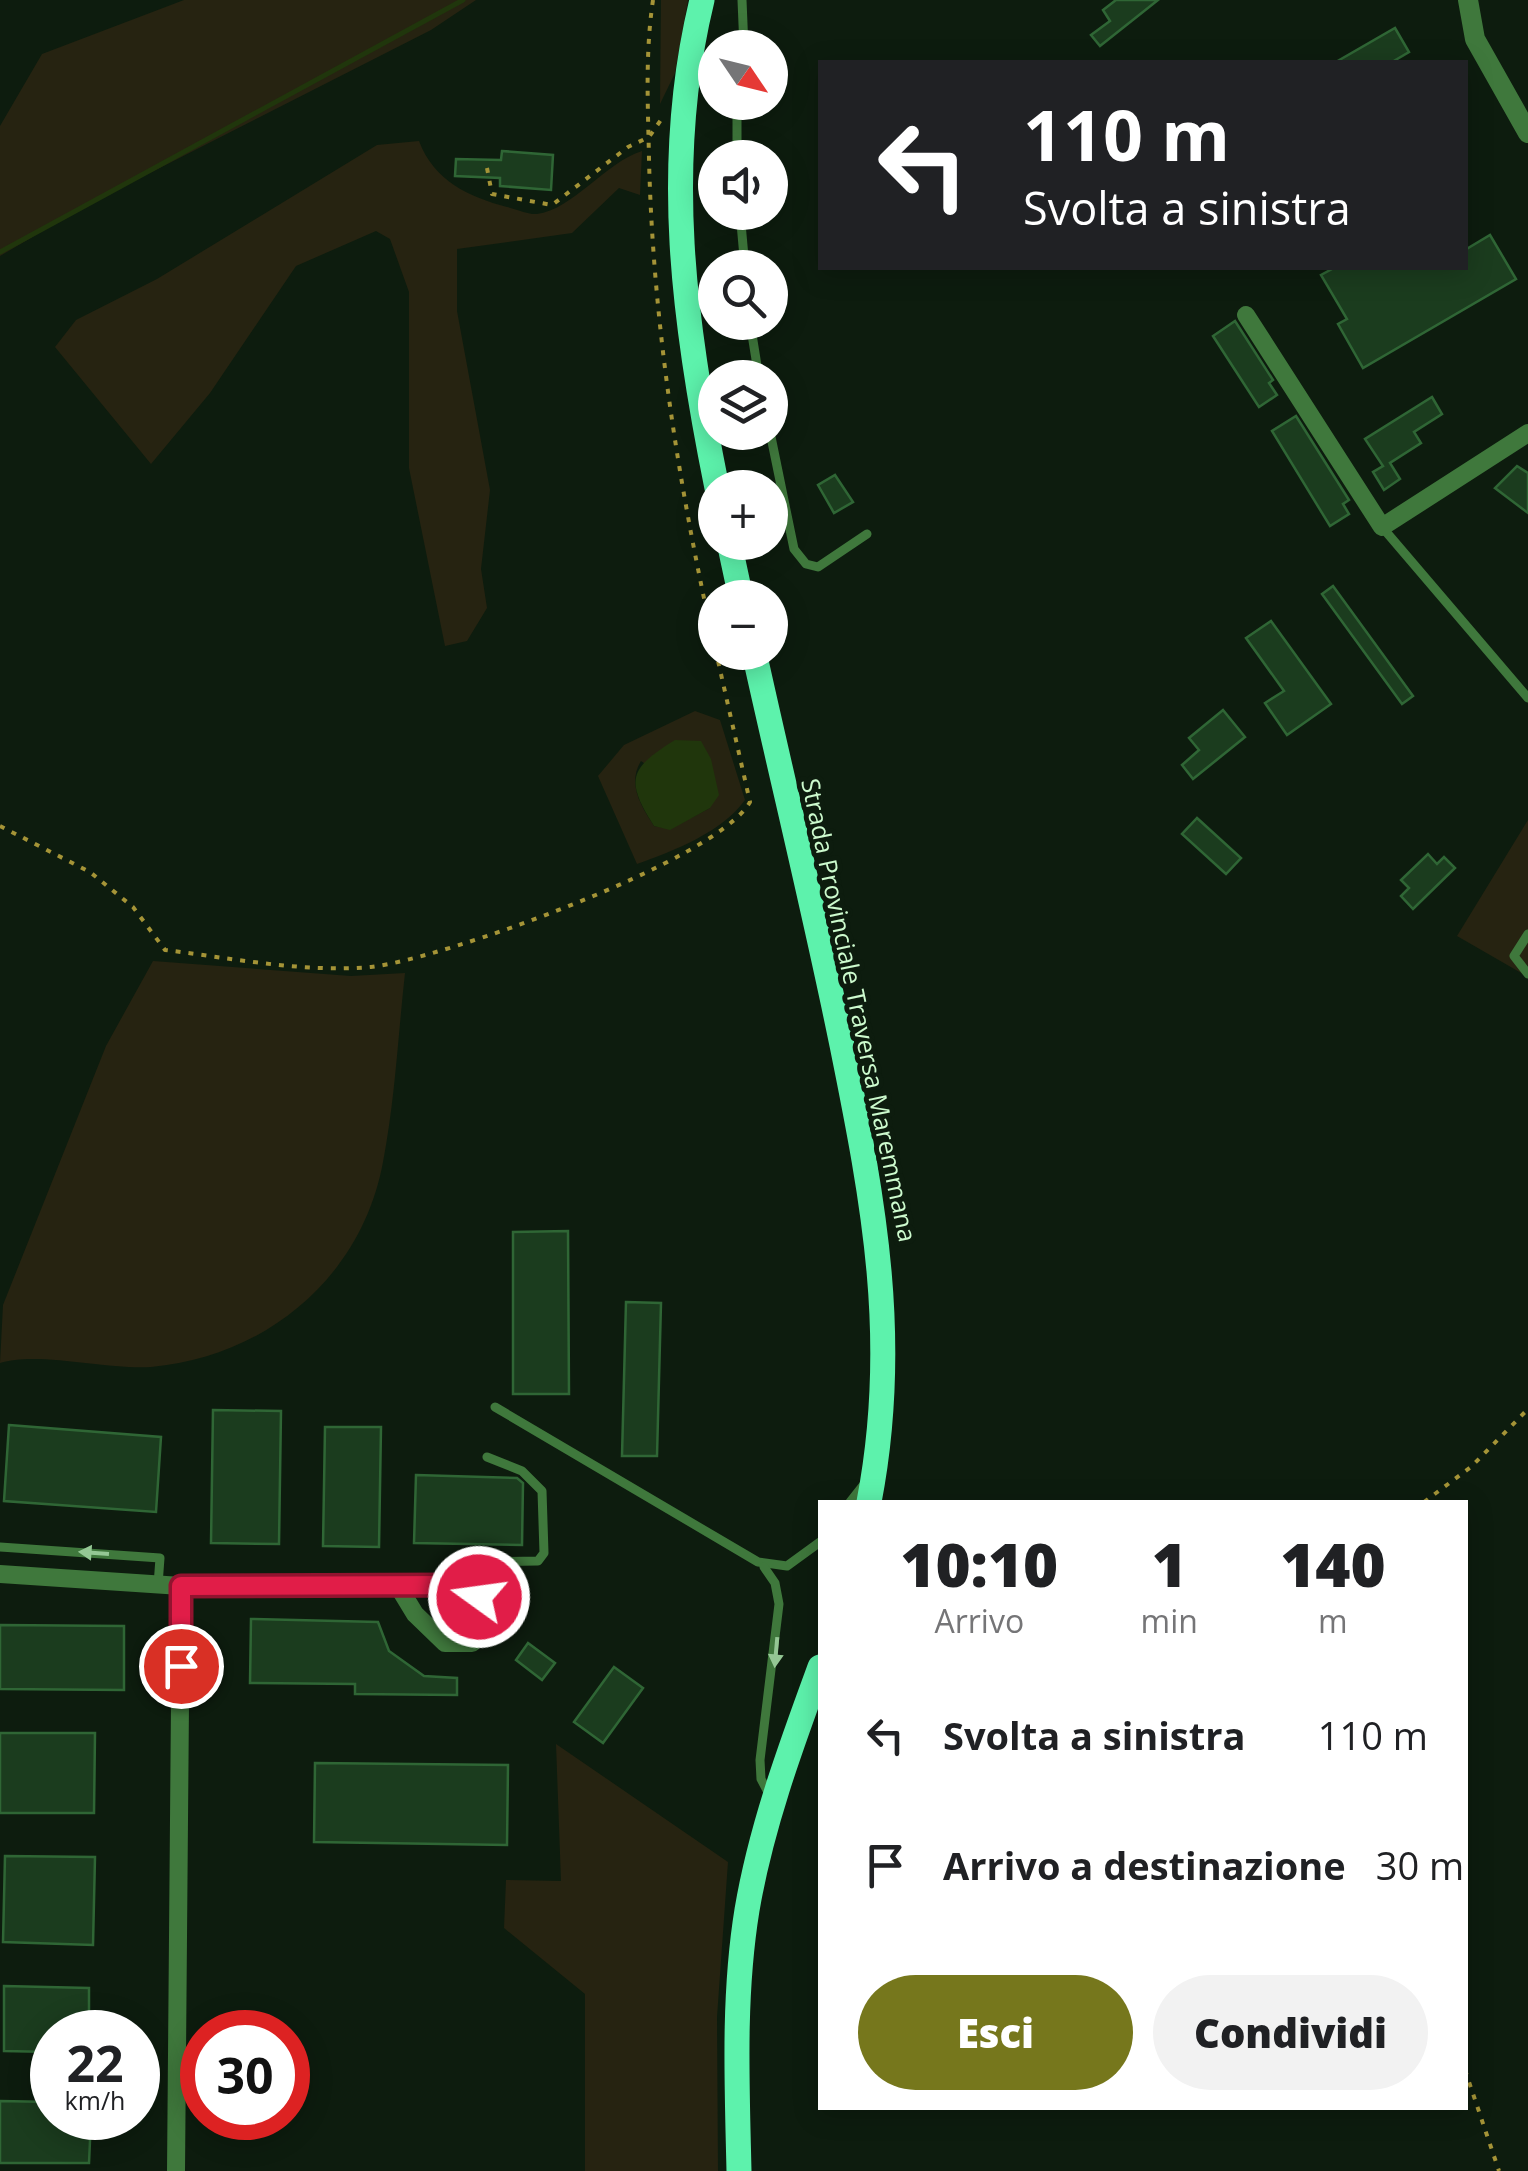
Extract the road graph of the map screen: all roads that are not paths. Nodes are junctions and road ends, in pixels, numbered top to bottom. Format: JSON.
{"nodes":[{"id":1,"x":702,"y":0,"type":"edge"},
{"id":2,"x":742,"y":0,"type":"edge"},
{"id":3,"x":1466,"y":1,"type":"edge"},
{"id":4,"x":743,"y":30,"type":"edge"},
{"id":5,"x":1528,"y":133,"type":"edge"},
{"id":6,"x":1246,"y":315,"type":"dead end"},
{"id":7,"x":1528,"y":433,"type":"edge"},
{"id":8,"x":774,"y":450,"type":"edge"},
{"id":9,"x":714,"y":470,"type":"edge"},
{"id":10,"x":1382,"y":527,"type":"junction"},
{"id":11,"x":866,"y":534,"type":"dead end"},
{"id":12,"x":758,"y":670,"type":"edge"},
{"id":13,"x":1528,"y":698,"type":"edge"},
{"id":14,"x":1528,"y":934,"type":"edge"},
{"id":15,"x":1528,"y":974,"type":"edge"},
{"id":16,"x":495,"y":1407,"type":"dead end"},
{"id":17,"x":486,"y":1457,"type":"dead end"},
{"id":18,"x":875,"y":1469,"type":"junction"},
{"id":19,"x":852,"y":1500,"type":"edge"},
{"id":20,"x":869,"y":1500,"type":"edge"},
{"id":21,"x":818,"y":1543,"type":"edge"},
{"id":22,"x":0,"y":1547,"type":"edge"},
{"id":23,"x":758,"y":1562,"type":"junction"},
{"id":24,"x":0,"y":1574,"type":"edge"},
{"id":25,"x":158,"y":1585,"type":"junction"},
{"id":26,"x":181,"y":1586,"type":"junction"},
{"id":27,"x":398,"y":1586,"type":"junction"},
{"id":28,"x":465,"y":1587,"type":"junction"},
{"id":29,"x":818,"y":1673,"type":"edge"},
{"id":30,"x":774,"y":1802,"type":"junction"},
{"id":31,"x":176,"y":2171,"type":"edge"},
{"id":32,"x":739,"y":2171,"type":"edge"}],
"edges":[{"from":1,"to":9,"type":"main road"},
{"from":2,"to":4,"type":"lane"},
{"from":3,"to":5,"type":"street"},
{"from":6,"to":10,"type":"street"},
{"from":7,"to":10,"type":"street"},
{"from":8,"to":11,"type":"lane"},
{"from":10,"to":13,"type":"lane"},
{"from":12,"to":18,"type":"main road","name":"Strada Provinciale Traversa Maremmana"},
{"from":14,"to":15,"type":"lane"},
{"from":16,"to":23,"type":"lane"},
{"from":17,"to":28,"type":"lane"},
{"from":18,"to":19,"type":"lane"},
{"from":18,"to":20,"type":"main road","name":"Strada Provinciale Traversa Maremmana"},
{"from":21,"to":23,"type":"lane"},
{"from":25,"to":22,"type":"lane","one_way":true},
{"from":23,"to":30,"type":"lane","one_way":true},
{"from":24,"to":25,"type":"street"},
{"from":25,"to":26,"type":"street"},
{"from":26,"to":27,"type":"street"},
{"from":26,"to":31,"type":"street"},
{"from":27,"to":28,"type":"street"},
{"from":27,"to":28,"type":"street"},
{"from":29,"to":30,"type":"main road"},
{"from":30,"to":32,"type":"main road"}]}
